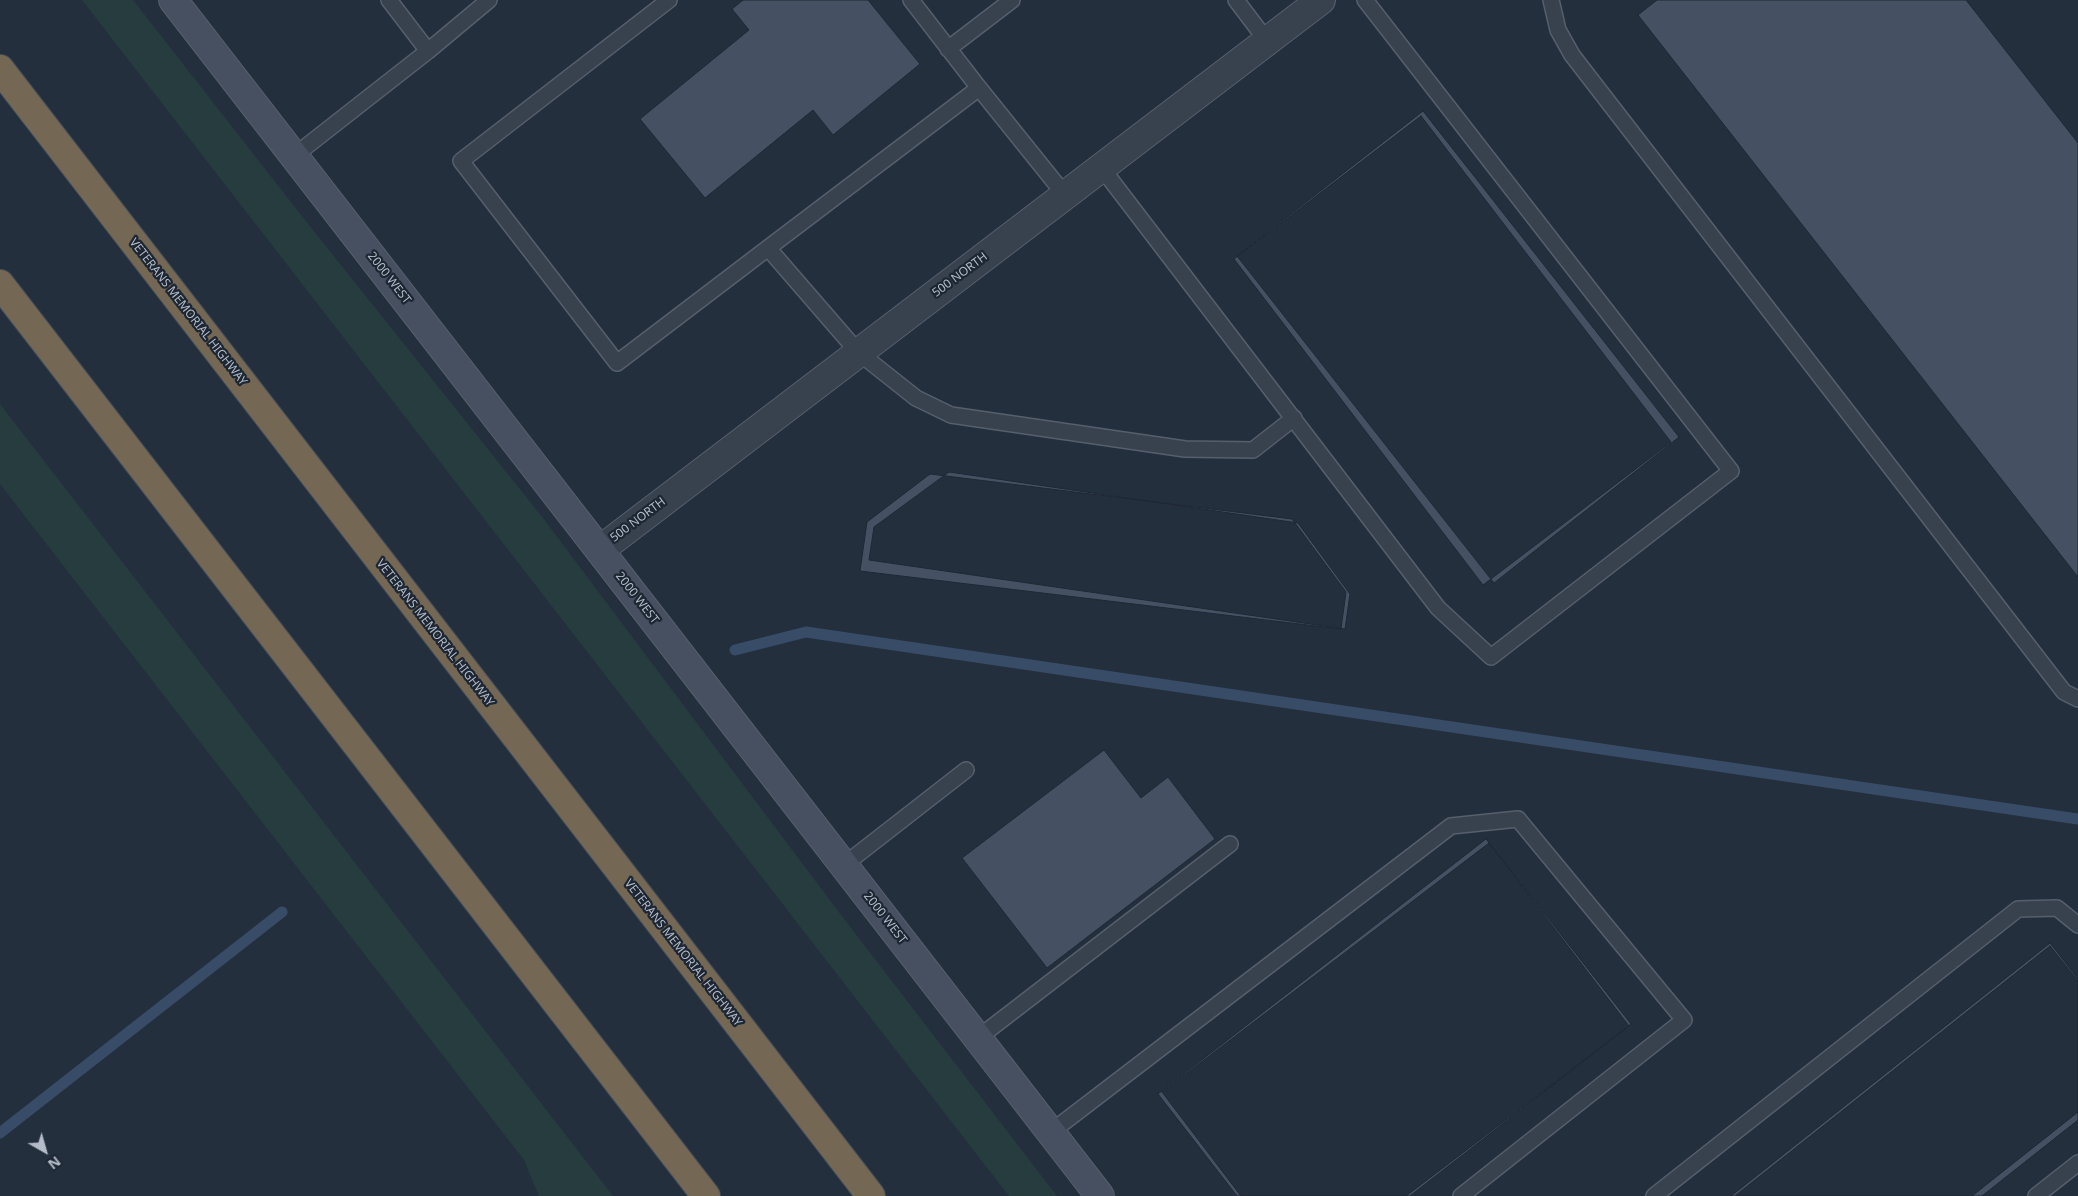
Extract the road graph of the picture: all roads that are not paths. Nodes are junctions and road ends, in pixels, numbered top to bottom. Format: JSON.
{"nodes":[{"id":1,"x":173,"y":0,"type":"edge"},
{"id":2,"x":389,"y":0,"type":"edge"},
{"id":3,"x":489,"y":0,"type":"edge"},
{"id":4,"x":669,"y":0,"type":"edge"},
{"id":5,"x":911,"y":0,"type":"edge"},
{"id":6,"x":1012,"y":0,"type":"edge"},
{"id":7,"x":1236,"y":0,"type":"edge"},
{"id":8,"x":1321,"y":0,"type":"edge"},
{"id":9,"x":1366,"y":0,"type":"edge"},
{"id":10,"x":1552,"y":0,"type":"edge"},
{"id":11,"x":1267,"y":41,"type":"junction"},
{"id":12,"x":948,"y":49,"type":"junction"},
{"id":13,"x":428,"y":51,"type":"junction"},
{"id":14,"x":0,"y":70,"type":"edge"},
{"id":15,"x":979,"y":88,"type":"junction"},
{"id":16,"x":294,"y":156,"type":"junction"},
{"id":17,"x":1101,"y":167,"type":"junction"},
{"id":18,"x":1065,"y":195,"type":"junction"},
{"id":19,"x":768,"y":248,"type":"junction"},
{"id":20,"x":0,"y":284,"type":"edge"},
{"id":21,"x":858,"y":352,"type":"junction"},
{"id":22,"x":1294,"y":418,"type":"junction"},
{"id":23,"x":600,"y":550,"type":"junction"},
{"id":24,"x":2078,"y":699,"type":"edge"},
{"id":25,"x":966,"y":770,"type":"dead end"},
{"id":26,"x":1230,"y":844,"type":"dead end"},
{"id":27,"x":844,"y":865,"type":"junction"},
{"id":28,"x":2078,"y":925,"type":"edge"},
{"id":29,"x":978,"y":1038,"type":"junction"},
{"id":30,"x":1051,"y":1132,"type":"junction"},
{"id":31,"x":2078,"y":1163,"type":"edge"},
{"id":32,"x":706,"y":1196,"type":"edge"},
{"id":33,"x":871,"y":1196,"type":"edge"},
{"id":34,"x":1100,"y":1196,"type":"edge"},
{"id":35,"x":1461,"y":1196,"type":"edge"},
{"id":36,"x":1654,"y":1196,"type":"edge"},
{"id":37,"x":2036,"y":1196,"type":"edge"}],
"edges":[{"from":1,"to":16,"type":"street","name":"2000 WEST"},
{"from":2,"to":13,"type":"lane"},
{"from":3,"to":13,"type":"lane"},
{"from":4,"to":19,"type":"lane"},
{"from":5,"to":12,"type":"lane"},
{"from":6,"to":12,"type":"lane"},
{"from":7,"to":11,"type":"lane"},
{"from":8,"to":11,"type":"street","name":"500 NORTH"},
{"from":9,"to":22,"type":"lane"},
{"from":10,"to":24,"type":"lane"},
{"from":11,"to":17,"type":"street","name":"500 NORTH"},
{"from":12,"to":15,"type":"lane"},
{"from":13,"to":16,"type":"lane"},
{"from":14,"to":33,"type":"highway","name":"VETERANS MEMORIAL HIGHWAY"},
{"from":15,"to":18,"type":"lane"},
{"from":15,"to":19,"type":"lane"},
{"from":16,"to":23,"type":"street","name":"2000 WEST"},
{"from":17,"to":18,"type":"street","name":"500 NORTH"},
{"from":17,"to":22,"type":"lane"},
{"from":18,"to":21,"type":"street","name":"500 NORTH"},
{"from":19,"to":21,"type":"lane"},
{"from":20,"to":32,"type":"highway"},
{"from":21,"to":22,"type":"lane"},
{"from":21,"to":23,"type":"street","name":"500 NORTH"},
{"from":23,"to":27,"type":"street","name":"2000 WEST"},
{"from":25,"to":27,"type":"lane"},
{"from":26,"to":29,"type":"lane"},
{"from":27,"to":29,"type":"street","name":"2000 WEST"},
{"from":28,"to":36,"type":"lane"},
{"from":29,"to":30,"type":"street","name":"2000 WEST"},
{"from":30,"to":34,"type":"street","name":"2000 WEST"},
{"from":30,"to":35,"type":"lane"},
{"from":31,"to":37,"type":"lane"}]}
